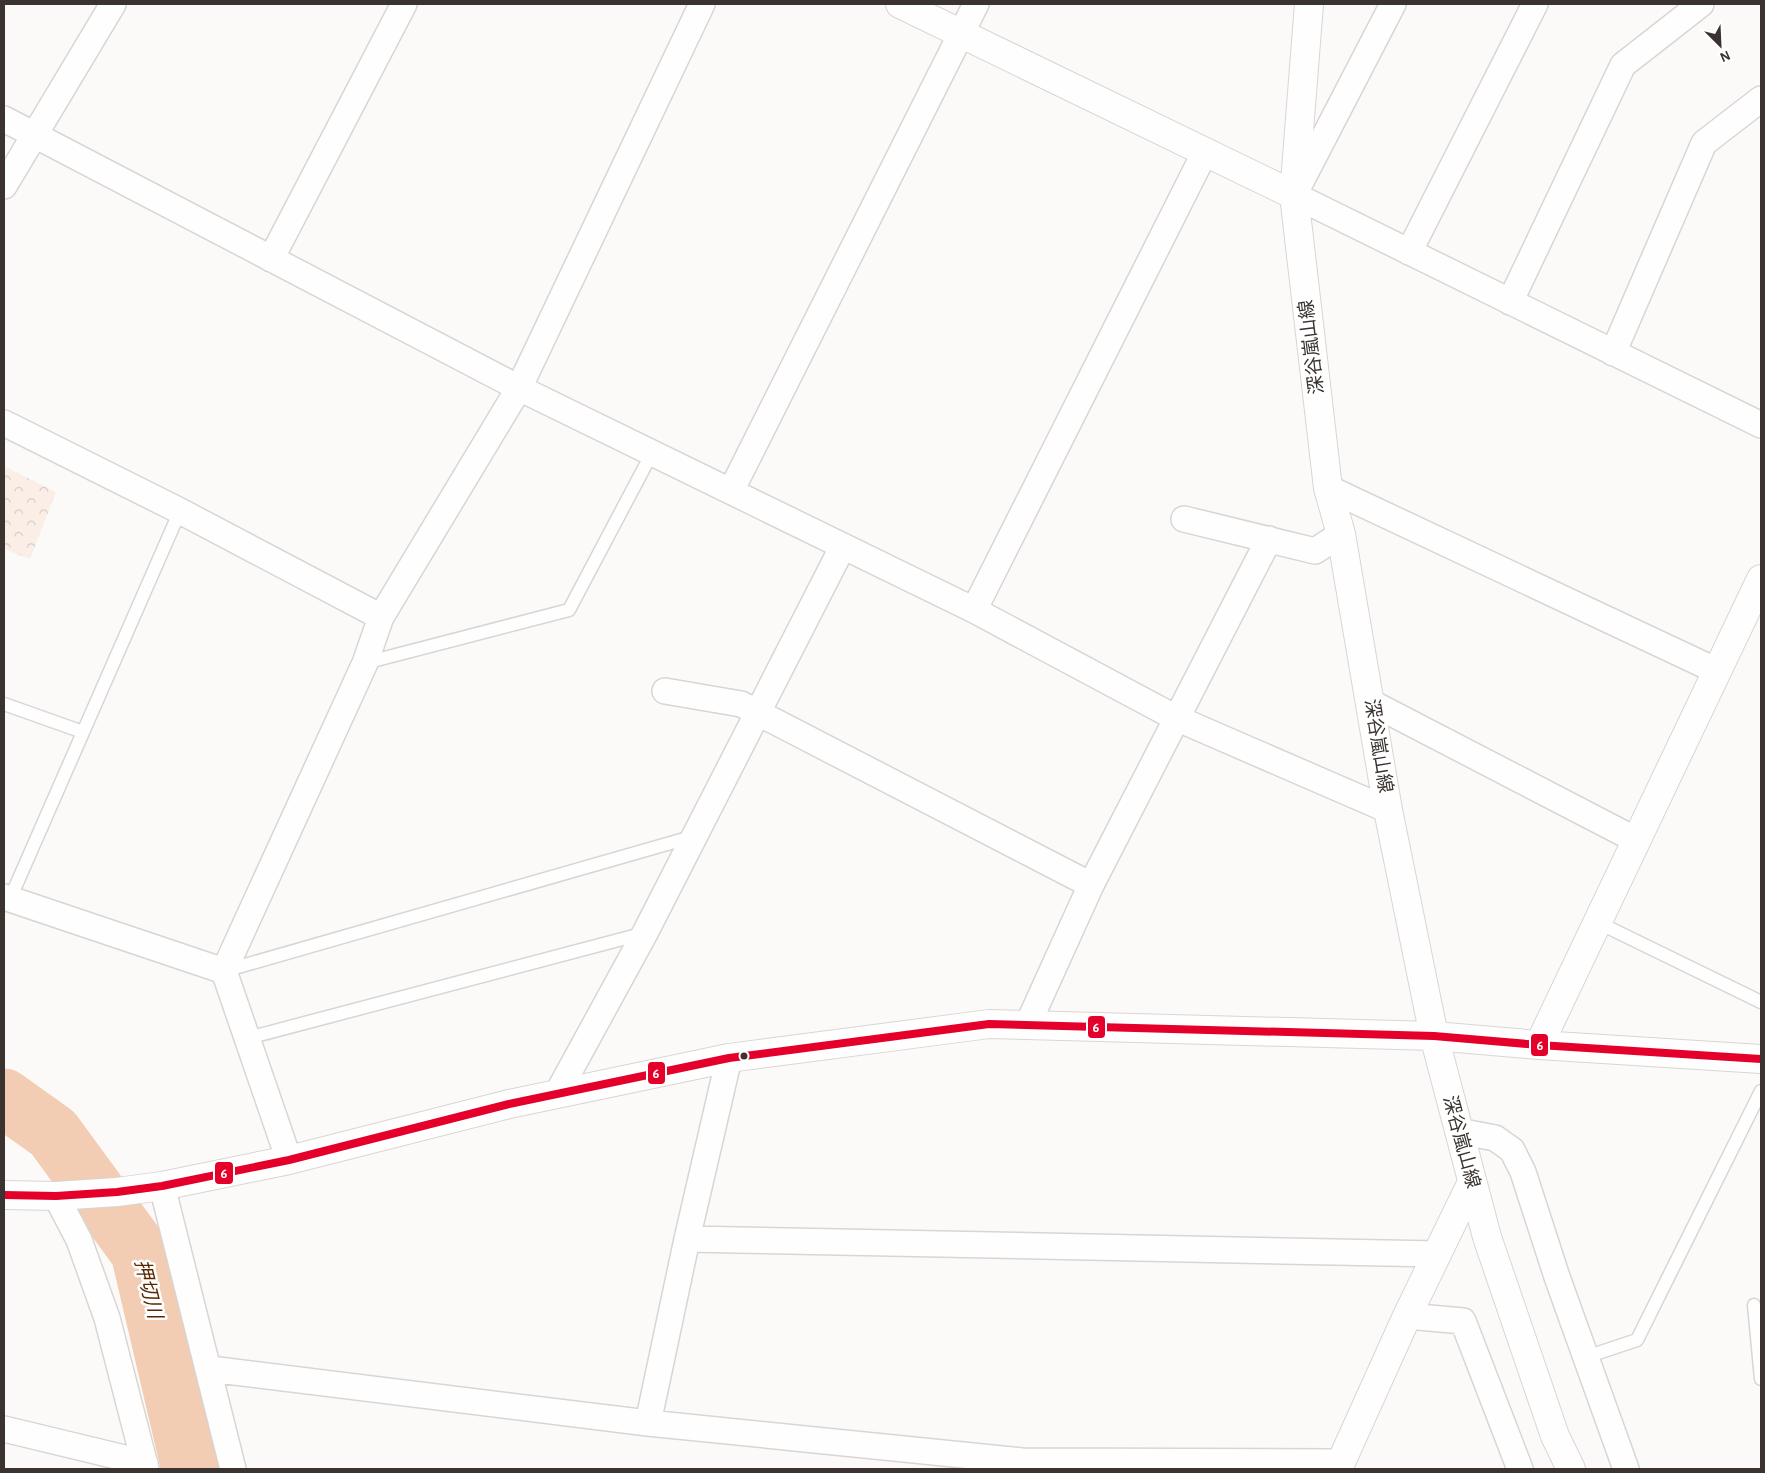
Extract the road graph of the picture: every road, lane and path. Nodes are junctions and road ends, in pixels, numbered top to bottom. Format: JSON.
{"nodes":[{"id":1,"x":113,"y":4,"type":"edge"},
{"id":2,"x":404,"y":4,"type":"edge"},
{"id":3,"x":702,"y":4,"type":"edge"},
{"id":4,"x":900,"y":4,"type":"edge"},
{"id":5,"x":976,"y":4,"type":"edge"},
{"id":6,"x":1309,"y":4,"type":"edge"},
{"id":7,"x":1393,"y":4,"type":"edge"},
{"id":8,"x":1535,"y":4,"type":"edge"},
{"id":9,"x":1701,"y":4,"type":"edge"},
{"id":10,"x":960,"y":33,"type":"junction"},
{"id":11,"x":1761,"y":99,"type":"edge"},
{"id":12,"x":4,"y":119,"type":"edge"},
{"id":13,"x":34,"y":135,"type":"junction"},
{"id":14,"x":1204,"y":152,"type":"junction"},
{"id":15,"x":4,"y":186,"type":"edge"},
{"id":16,"x":1294,"y":195,"type":"junction"},
{"id":17,"x":1409,"y":252,"type":"junction"},
{"id":18,"x":271,"y":259,"type":"junction"},
{"id":19,"x":1510,"y":302,"type":"junction"},
{"id":20,"x":1614,"y":353,"type":"junction"},
{"id":21,"x":519,"y":388,"type":"junction"},
{"id":22,"x":4,"y":423,"type":"edge"},
{"id":23,"x":1761,"y":425,"type":"edge"},
{"id":24,"x":652,"y":453,"type":"junction"},
{"id":25,"x":1328,"y":488,"type":"junction"},
{"id":26,"x":731,"y":492,"type":"junction"},
{"id":27,"x":180,"y":511,"type":"junction"},
{"id":28,"x":1184,"y":519,"type":"dead end"},
{"id":29,"x":1341,"y":534,"type":"junction"},
{"id":30,"x":1269,"y":540,"type":"junction"},
{"id":31,"x":843,"y":546,"type":"junction"},
{"id":32,"x":1761,"y":579,"type":"edge"},
{"id":33,"x":974,"y":610,"type":"junction"},
{"id":34,"x":381,"y":617,"type":"junction"},
{"id":35,"x":365,"y":664,"type":"junction"},
{"id":36,"x":1717,"y":671,"type":"junction"},
{"id":37,"x":665,"y":690,"type":"dead end"},
{"id":38,"x":1372,"y":703,"type":"junction"},
{"id":39,"x":4,"y":704,"type":"edge"},
{"id":40,"x":759,"y":712,"type":"junction"},
{"id":41,"x":1176,"y":718,"type":"junction"},
{"id":42,"x":83,"y":732,"type":"junction"},
{"id":43,"x":1388,"y":810,"type":"junction"},
{"id":44,"x":695,"y":836,"type":"junction"},
{"id":45,"x":1636,"y":840,"type":"junction"},
{"id":46,"x":1091,"y":885,"type":"junction"},
{"id":47,"x":7,"y":898,"type":"edge"},
{"id":48,"x":1597,"y":922,"type":"junction"},
{"id":49,"x":645,"y":932,"type":"junction"},
{"id":50,"x":224,"y":971,"type":"junction"},
{"id":51,"x":1761,"y":1002,"type":"edge"},
{"id":52,"x":1028,"y":1024,"type":"junction"},
{"id":53,"x":1434,"y":1036,"type":"junction"},
{"id":54,"x":248,"y":1038,"type":"junction"},
{"id":55,"x":1539,"y":1045,"type":"junction"},
{"id":56,"x":729,"y":1058,"type":"junction"},
{"id":57,"x":1761,"y":1060,"type":"edge"},
{"id":58,"x":1761,"y":1091,"type":"edge"},
{"id":59,"x":557,"y":1094,"type":"junction"},
{"id":60,"x":1458,"y":1131,"type":"junction"},
{"id":61,"x":289,"y":1160,"type":"junction"},
{"id":62,"x":1472,"y":1182,"type":"junction"},
{"id":63,"x":162,"y":1186,"type":"junction"},
{"id":64,"x":4,"y":1195,"type":"edge"},
{"id":65,"x":65,"y":1195,"type":"junction"},
{"id":66,"x":687,"y":1239,"type":"junction"},
{"id":67,"x":1438,"y":1254,"type":"junction"},
{"id":68,"x":1754,"y":1305,"type":"dead end"},
{"id":69,"x":1407,"y":1316,"type":"junction"},
{"id":70,"x":1586,"y":1357,"type":"junction"},
{"id":71,"x":210,"y":1369,"type":"junction"},
{"id":72,"x":1761,"y":1379,"type":"edge"},
{"id":73,"x":648,"y":1423,"type":"junction"},
{"id":74,"x":4,"y":1429,"type":"edge"},
{"id":75,"x":1027,"y":1465,"type":"edge"},
{"id":76,"x":1339,"y":1465,"type":"edge"},
{"id":77,"x":145,"y":1466,"type":"edge"},
{"id":78,"x":233,"y":1469,"type":"edge"},
{"id":79,"x":1520,"y":1469,"type":"edge"},
{"id":80,"x":1571,"y":1469,"type":"edge"},
{"id":81,"x":1626,"y":1469,"type":"edge"}],
"edges":[{"from":1,"to":13,"type":"street"},
{"from":2,"to":18,"type":"street"},
{"from":3,"to":21,"type":"street"},
{"from":4,"to":10,"type":"street"},
{"from":5,"to":10,"type":"street"},
{"from":6,"to":16,"type":"street","name":"深谷嵐山線"},
{"from":7,"to":16,"type":"street"},
{"from":8,"to":17,"type":"street"},
{"from":9,"to":19,"type":"street"},
{"from":10,"to":14,"type":"street"},
{"from":10,"to":26,"type":"street"},
{"from":11,"to":20,"type":"street"},
{"from":12,"to":13,"type":"street"},
{"from":13,"to":15,"type":"street"},
{"from":13,"to":18,"type":"street"},
{"from":14,"to":16,"type":"street"},
{"from":14,"to":33,"type":"street"},
{"from":16,"to":17,"type":"street"},
{"from":16,"to":25,"type":"street","name":"深谷嵐山線"},
{"from":17,"to":19,"type":"street"},
{"from":18,"to":21,"type":"street"},
{"from":19,"to":20,"type":"street"},
{"from":20,"to":23,"type":"street"},
{"from":21,"to":24,"type":"street"},
{"from":21,"to":34,"type":"street"},
{"from":22,"to":27,"type":"street"},
{"from":24,"to":26,"type":"street"},
{"from":24,"to":35,"type":"lane"},
{"from":25,"to":29,"type":"street","name":"深谷嵐山線"},
{"from":25,"to":36,"type":"street"},
{"from":26,"to":31,"type":"street"},
{"from":27,"to":34,"type":"street"},
{"from":27,"to":42,"type":"lane"},
{"from":28,"to":30,"type":"street"},
{"from":29,"to":30,"type":"street"},
{"from":29,"to":38,"type":"street","name":"深谷嵐山線"},
{"from":30,"to":41,"type":"street"},
{"from":31,"to":33,"type":"street"},
{"from":31,"to":40,"type":"street"},
{"from":32,"to":36,"type":"street"},
{"from":33,"to":41,"type":"street"},
{"from":34,"to":35,"type":"street"},
{"from":35,"to":50,"type":"street"},
{"from":36,"to":45,"type":"street"},
{"from":37,"to":40,"type":"street"},
{"from":38,"to":43,"type":"street","name":"深谷嵐山線"},
{"from":38,"to":45,"type":"street"},
{"from":39,"to":42,"type":"lane"},
{"from":40,"to":44,"type":"street"},
{"from":40,"to":46,"type":"street"},
{"from":41,"to":43,"type":"street"},
{"from":41,"to":46,"type":"street"},
{"from":42,"to":47,"type":"lane"},
{"from":43,"to":53,"type":"street","name":"深谷嵐山線"},
{"from":44,"to":49,"type":"street"},
{"from":44,"to":50,"type":"lane"},
{"from":45,"to":48,"type":"street"},
{"from":46,"to":52,"type":"street"},
{"from":47,"to":50,"type":"street"},
{"from":48,"to":51,"type":"lane"},
{"from":48,"to":55,"type":"street"},
{"from":49,"to":54,"type":"lane"},
{"from":49,"to":59,"type":"street"},
{"from":50,"to":54,"type":"street"},
{"from":52,"to":53,"type":"street"},
{"from":52,"to":56,"type":"street"},
{"from":53,"to":55,"type":"street"},
{"from":53,"to":60,"type":"street","name":"深谷嵐山線"},
{"from":54,"to":61,"type":"street"},
{"from":55,"to":57,"type":"street"},
{"from":56,"to":59,"type":"street"},
{"from":56,"to":66,"type":"street"},
{"from":58,"to":70,"type":"lane"},
{"from":59,"to":61,"type":"street"},
{"from":60,"to":62,"type":"street","name":"深谷嵐山線"},
{"from":60,"to":70,"type":"street"},
{"from":61,"to":63,"type":"street"},
{"from":62,"to":67,"type":"street"},
{"from":62,"to":80,"type":"street","name":"深谷嵐山線"},
{"from":63,"to":65,"type":"street"},
{"from":63,"to":71,"type":"street"},
{"from":64,"to":65,"type":"street"},
{"from":65,"to":77,"type":"street"},
{"from":66,"to":67,"type":"street"},
{"from":66,"to":73,"type":"street"},
{"from":67,"to":69,"type":"street"},
{"from":68,"to":72,"type":"lane"},
{"from":69,"to":76,"type":"street"},
{"from":69,"to":79,"type":"street"},
{"from":70,"to":81,"type":"street"},
{"from":71,"to":73,"type":"street"},
{"from":71,"to":78,"type":"street"},
{"from":73,"to":75,"type":"street"},
{"from":74,"to":77,"type":"street"},
{"from":75,"to":76,"type":"street"}]}
